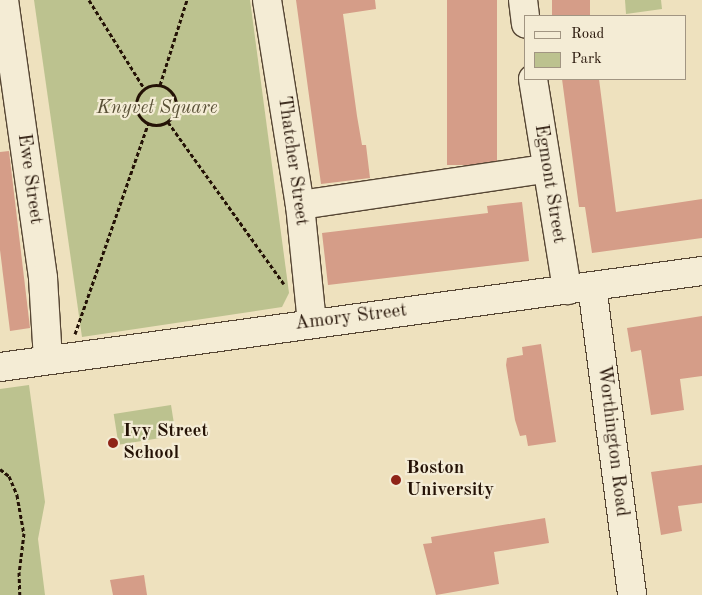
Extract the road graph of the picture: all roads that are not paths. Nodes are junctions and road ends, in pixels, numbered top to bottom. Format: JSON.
{"nodes":[{"id":1,"x":4,"y":0,"type":"edge"},
{"id":2,"x":267,"y":0,"type":"edge"},
{"id":3,"x":522,"y":0,"type":"edge"},
{"id":4,"x":524,"y":15,"type":"edge"},
{"id":5,"x":533,"y":80,"type":"edge"},
{"id":6,"x":545,"y":169,"type":"junction"},
{"id":7,"x":300,"y":205,"type":"junction"},
{"id":8,"x":702,"y":271,"type":"edge"},
{"id":9,"x":580,"y":288,"type":"junction"},
{"id":10,"x":312,"y":322,"type":"junction"},
{"id":11,"x":58,"y":358,"type":"junction"},
{"id":12,"x":0,"y":367,"type":"edge"},
{"id":13,"x":632,"y":595,"type":"edge"}],
"edges":[{"from":1,"to":11,"type":"street","name":"Ewe Street"},
{"from":2,"to":7,"type":"street","name":"Thatcher Street"},
{"from":3,"to":4,"type":"street"},
{"from":5,"to":6,"type":"street","name":"Egmont Street"},
{"from":6,"to":7,"type":"street"},
{"from":6,"to":9,"type":"street","name":"Egmont Street"},
{"from":7,"to":10,"type":"street","name":"Thatcher Street"},
{"from":8,"to":9,"type":"street","name":"Amory Street"},
{"from":9,"to":10,"type":"street","name":"Amory Street"},
{"from":9,"to":13,"type":"street","name":"Worthington Road"},
{"from":10,"to":11,"type":"street","name":"Amory Street"},
{"from":11,"to":12,"type":"street","name":"Amory Street"}]}
